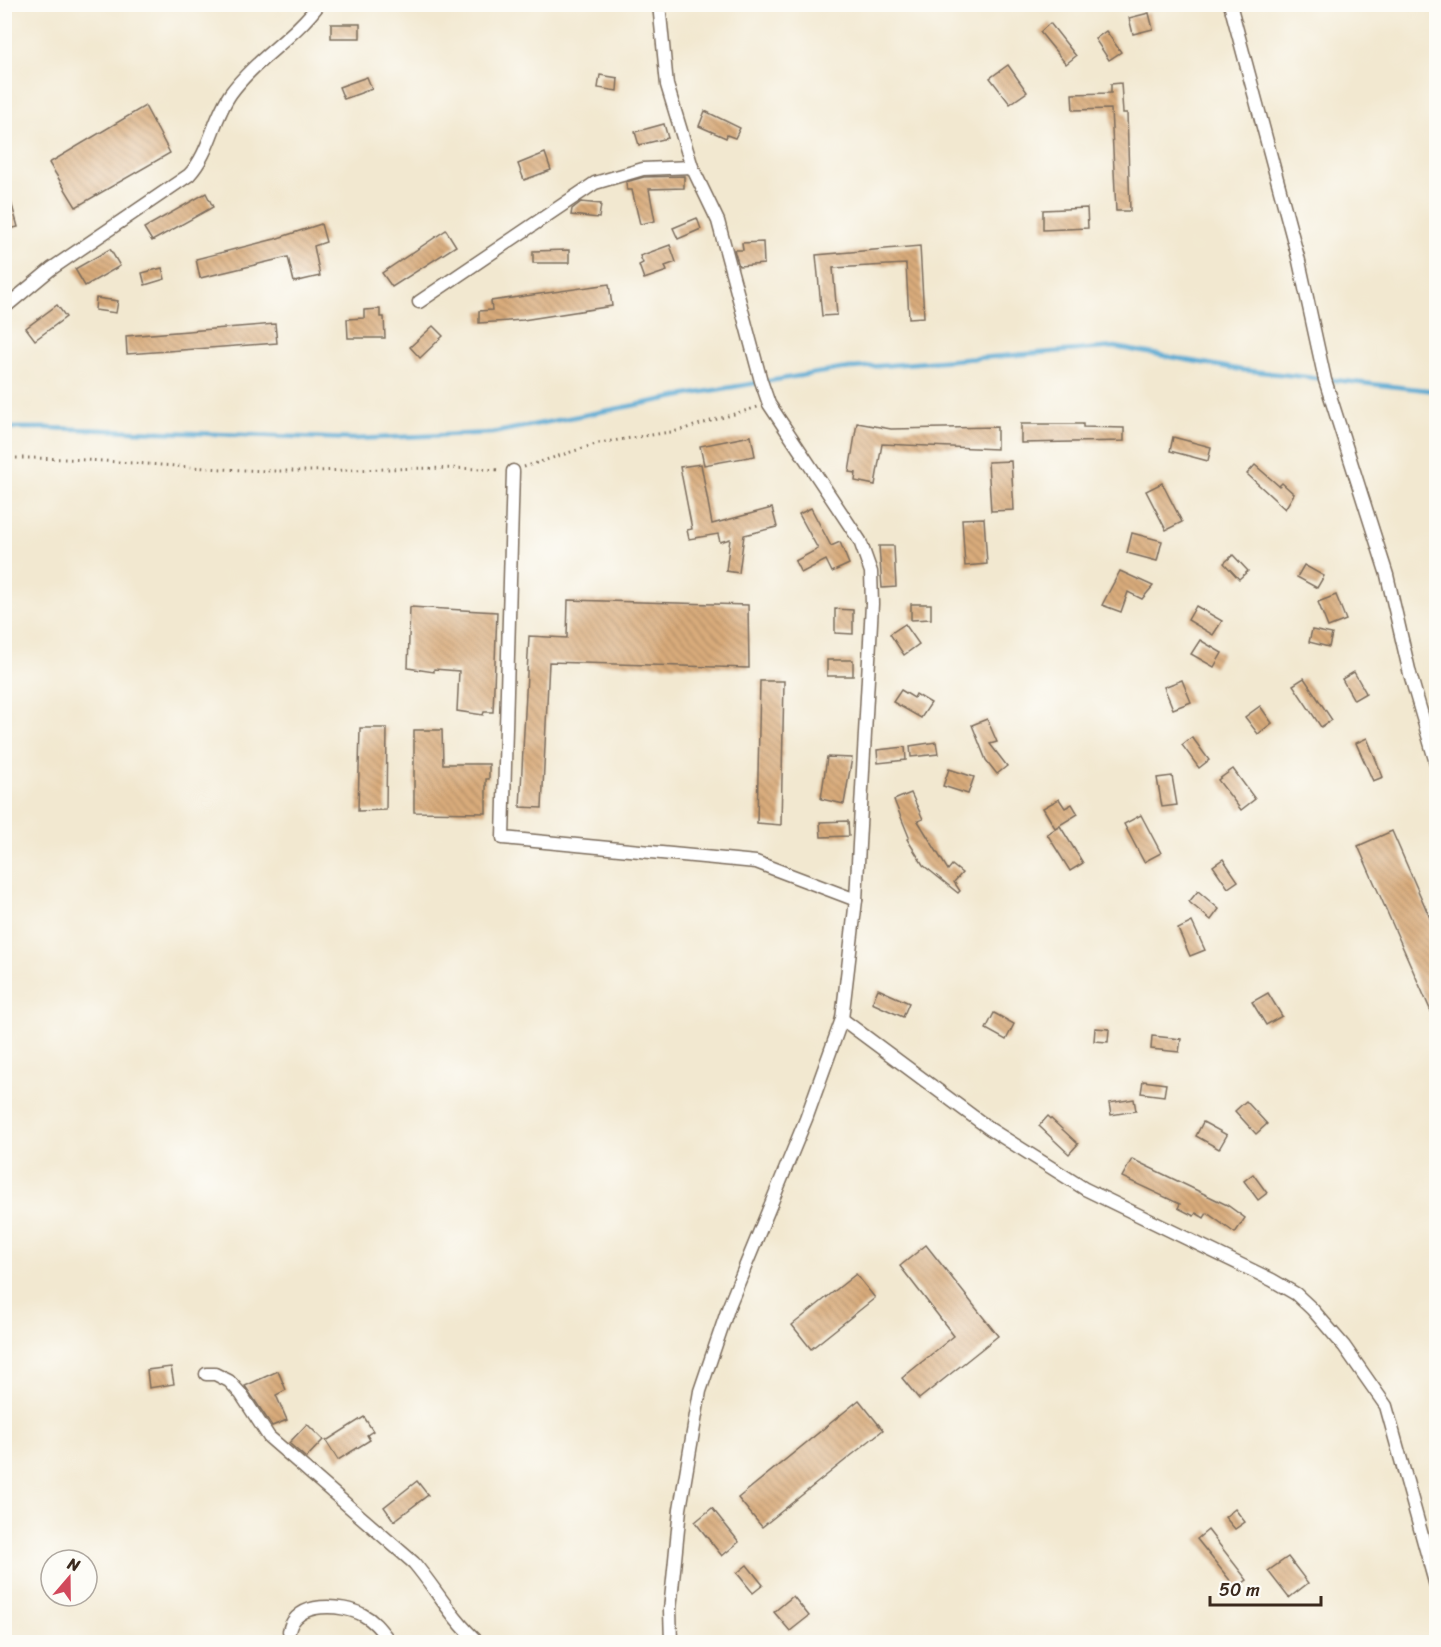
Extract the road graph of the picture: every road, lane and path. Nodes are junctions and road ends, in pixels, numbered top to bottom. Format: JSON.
{"nodes":[{"id":1,"x":319,"y":4,"type":"edge"},
{"id":2,"x":659,"y":4,"type":"edge"},
{"id":3,"x":1230,"y":4,"type":"edge"},
{"id":4,"x":692,"y":166,"type":"junction"},
{"id":5,"x":419,"y":302,"type":"dead end"},
{"id":6,"x":4,"y":308,"type":"edge"},
{"id":7,"x":769,"y":404,"type":"junction"},
{"id":8,"x":4,"y":458,"type":"edge"},
{"id":9,"x":513,"y":471,"type":"junction"},
{"id":10,"x":1437,"y":764,"type":"edge"},
{"id":11,"x":856,"y":900,"type":"junction"},
{"id":12,"x":842,"y":1019,"type":"junction"},
{"id":13,"x":206,"y":1374,"type":"dead end"},
{"id":14,"x":1437,"y":1586,"type":"edge"},
{"id":15,"x":288,"y":1631,"type":"dead end"},
{"id":16,"x":390,"y":1642,"type":"edge"},
{"id":17,"x":478,"y":1642,"type":"edge"},
{"id":18,"x":671,"y":1642,"type":"edge"}],
"edges":[{"from":1,"to":6,"type":"street"},
{"from":2,"to":4,"type":"street"},
{"from":3,"to":10,"type":"street"},
{"from":4,"to":5,"type":"street"},
{"from":4,"to":7,"type":"street"},
{"from":7,"to":9,"type":"path"},
{"from":7,"to":11,"type":"street"},
{"from":8,"to":9,"type":"path"},
{"from":9,"to":11,"type":"street"},
{"from":11,"to":12,"type":"street"},
{"from":12,"to":14,"type":"street"},
{"from":12,"to":18,"type":"street"},
{"from":13,"to":17,"type":"street"},
{"from":15,"to":16,"type":"street"}]}
